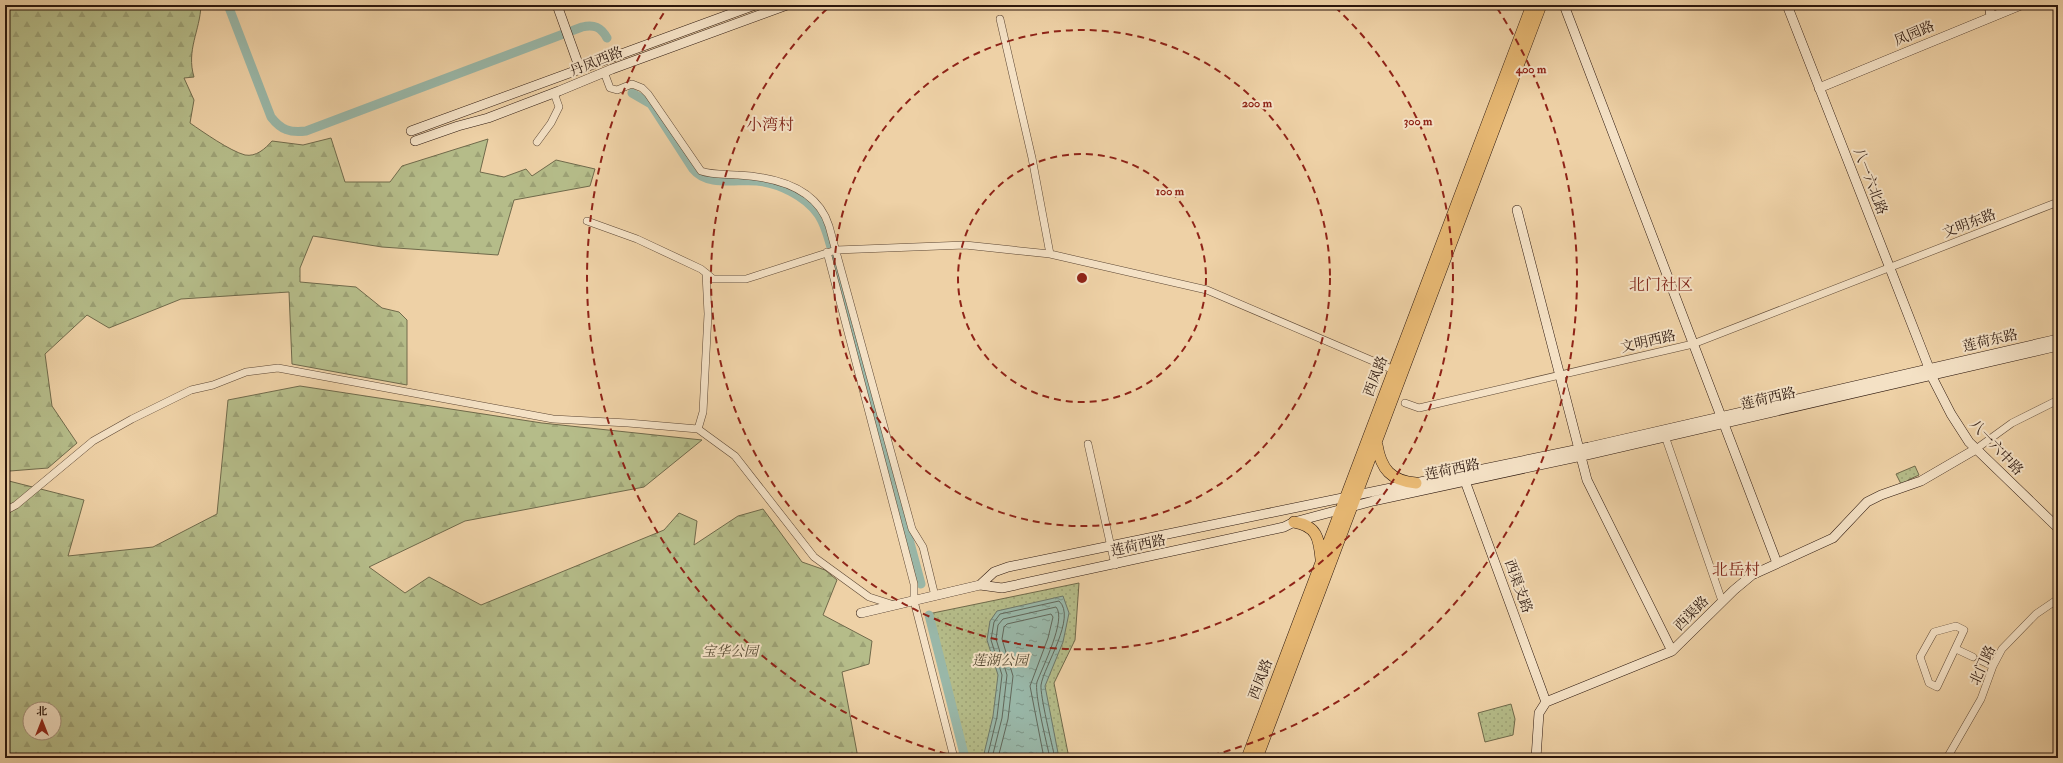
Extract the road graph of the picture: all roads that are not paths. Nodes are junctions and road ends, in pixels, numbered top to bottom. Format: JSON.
{"nodes":[{"id":1,"x":557,"y":5,"type":"edge"},
{"id":2,"x":755,"y":5,"type":"edge"},
{"id":3,"x":1532,"y":5,"type":"edge"},
{"id":4,"x":1541,"y":5,"type":"edge"},
{"id":5,"x":1564,"y":5,"type":"edge"},
{"id":6,"x":1787,"y":5,"type":"edge"},
{"id":7,"x":1989,"y":5,"type":"edge"},
{"id":8,"x":2020,"y":5,"type":"edge"},
{"id":9,"x":782,"y":6,"type":"edge"},
{"id":10,"x":1991,"y":16,"type":"junction"},
{"id":11,"x":1000,"y":19,"type":"dead end"},
{"id":12,"x":580,"y":69,"type":"junction"},
{"id":13,"x":604,"y":72,"type":"junction"},
{"id":14,"x":1819,"y":88,"type":"junction"},
{"id":15,"x":554,"y":93,"type":"junction"},
{"id":16,"x":411,"y":131,"type":"dead end"},
{"id":17,"x":415,"y":142,"type":"dead end"},
{"id":18,"x":537,"y":142,"type":"dead end"},
{"id":19,"x":2058,"y":202,"type":"edge"},
{"id":20,"x":1517,"y":210,"type":"dead end"},
{"id":21,"x":587,"y":221,"type":"dead end"},
{"id":22,"x":836,"y":250,"type":"junction"},
{"id":23,"x":827,"y":252,"type":"junction"},
{"id":24,"x":1050,"y":254,"type":"junction"},
{"id":25,"x":1889,"y":268,"type":"junction"},
{"id":26,"x":706,"y":273,"type":"junction"},
{"id":27,"x":2058,"y":339,"type":"edge"},
{"id":28,"x":1693,"y":344,"type":"junction"},
{"id":29,"x":2058,"y":346,"type":"edge"},
{"id":30,"x":1394,"y":370,"type":"junction"},
{"id":31,"x":1930,"y":372,"type":"junction"},
{"id":32,"x":1560,"y":374,"type":"junction"},
{"id":33,"x":2058,"y":400,"type":"edge"},
{"id":34,"x":1405,"y":403,"type":"dead end"},
{"id":35,"x":1722,"y":419,"type":"junction"},
{"id":36,"x":698,"y":429,"type":"junction"},
{"id":37,"x":1665,"y":436,"type":"junction"},
{"id":38,"x":1088,"y":444,"type":"dead end"},
{"id":39,"x":1376,"y":444,"type":"junction"},
{"id":40,"x":1976,"y":449,"type":"junction"},
{"id":41,"x":1581,"y":452,"type":"junction"},
{"id":42,"x":1466,"y":481,"type":"junction"},
{"id":43,"x":1416,"y":483,"type":"junction"},
{"id":44,"x":1357,"y":494,"type":"junction"},
{"id":45,"x":1345,"y":497,"type":"junction"},
{"id":46,"x":1352,"y":506,"type":"junction"},
{"id":47,"x":1291,"y":508,"type":"junction"},
{"id":48,"x":1341,"y":510,"type":"junction"},
{"id":49,"x":5,"y":511,"type":"edge"},
{"id":50,"x":1294,"y":522,"type":"junction"},
{"id":51,"x":2058,"y":528,"type":"edge"},
{"id":52,"x":1111,"y":546,"type":"junction"},
{"id":53,"x":1321,"y":561,"type":"junction"},
{"id":54,"x":1777,"y":563,"type":"junction"},
{"id":55,"x":1115,"y":564,"type":"junction"},
{"id":56,"x":980,"y":585,"type":"junction"},
{"id":57,"x":935,"y":596,"type":"junction"},
{"id":58,"x":2058,"y":599,"type":"edge"},
{"id":59,"x":914,"y":601,"type":"junction"},
{"id":60,"x":1722,"y":601,"type":"junction"},
{"id":61,"x":895,"y":605,"type":"junction"},
{"id":62,"x":861,"y":613,"type":"dead end"},
{"id":63,"x":1956,"y":649,"type":"junction"},
{"id":64,"x":1672,"y":651,"type":"junction"},
{"id":65,"x":1993,"y":666,"type":"junction"},
{"id":66,"x":1546,"y":702,"type":"junction"},
{"id":67,"x":954,"y":758,"type":"edge"},
{"id":68,"x":1246,"y":758,"type":"edge"},
{"id":69,"x":1257,"y":758,"type":"edge"},
{"id":70,"x":1536,"y":758,"type":"edge"},
{"id":71,"x":1947,"y":758,"type":"edge"}],
"edges":[{"from":1,"to":12,"type":"main road"},
{"from":2,"to":12,"type":"main road","name":"丹凤西路"},
{"from":3,"to":30,"type":"main road","name":"西凤路"},
{"from":4,"to":39,"type":"main road","name":"西凤路"},
{"from":5,"to":28,"type":"main road"},
{"from":6,"to":14,"type":"main road","name":"八一六北路"},
{"from":7,"to":10,"type":"main road"},
{"from":8,"to":10,"type":"main road","name":"凤园路"},
{"from":9,"to":13,"type":"main road","name":"丹凤西路"},
{"from":10,"to":14,"type":"main road","name":"凤园路"},
{"from":11,"to":24,"type":"street"},
{"from":12,"to":16,"type":"main road","name":"丹凤西路"},
{"from":13,"to":15,"type":"main road","name":"丹凤西路"},
{"from":13,"to":22,"type":"street"},
{"from":14,"to":25,"type":"main road","name":"八一六北路"},
{"from":15,"to":17,"type":"main road","name":"丹凤西路"},
{"from":15,"to":18,"type":"street"},
{"from":19,"to":25,"type":"street","name":"文明东路"},
{"from":20,"to":32,"type":"main road"},
{"from":21,"to":26,"type":"street"},
{"from":22,"to":23,"type":"street"},
{"from":22,"to":24,"type":"street"},
{"from":22,"to":57,"type":"street"},
{"from":23,"to":26,"type":"street"},
{"from":23,"to":59,"type":"street"},
{"from":24,"to":30,"type":"street"},
{"from":25,"to":28,"type":"street","name":"文明西路"},
{"from":25,"to":31,"type":"main road","name":"八一六北路"},
{"from":26,"to":36,"type":"street"},
{"from":27,"to":31,"type":"main road","name":"莲荷东路"},
{"from":28,"to":32,"type":"street","name":"文明西路"},
{"from":28,"to":35,"type":"main road"},
{"from":29,"to":31,"type":"main road","name":"莲荷东路"},
{"from":30,"to":45,"type":"main road","name":"西凤路"},
{"from":31,"to":35,"type":"main road","name":"莲荷西路"},
{"from":31,"to":40,"type":"main road","name":"八一六中路"},
{"from":32,"to":34,"type":"street","name":"文明西路"},
{"from":32,"to":41,"type":"main road"},
{"from":33,"to":40,"type":"street"},
{"from":35,"to":37,"type":"main road","name":"莲荷西路"},
{"from":35,"to":41,"type":"main road","name":"莲荷西路"},
{"from":35,"to":54,"type":"main road"},
{"from":36,"to":49,"type":"street"},
{"from":36,"to":61,"type":"street"},
{"from":37,"to":41,"type":"main road","name":"莲荷西路"},
{"from":37,"to":60,"type":"street"},
{"from":38,"to":52,"type":"street"},
{"from":39,"to":43,"type":"main road"},
{"from":39,"to":44,"type":"main road","name":"西凤路"},
{"from":40,"to":51,"type":"main road","name":"八一六中路"},
{"from":40,"to":54,"type":"main road","name":"西渠路"},
{"from":41,"to":42,"type":"main road","name":"莲荷西路"},
{"from":41,"to":43,"type":"main road","name":"莲荷西路"},
{"from":41,"to":64,"type":"main road"},
{"from":42,"to":46,"type":"main road","name":"莲荷西路"},
{"from":42,"to":66,"type":"main road","name":"西渠支路"},
{"from":43,"to":44,"type":"main road","name":"莲荷西路"},
{"from":44,"to":45,"type":"main road","name":"莲荷西路"},
{"from":44,"to":46,"type":"main road","name":"西凤路"},
{"from":45,"to":47,"type":"main road","name":"莲荷西路"},
{"from":45,"to":48,"type":"main road","name":"西凤路"},
{"from":46,"to":48,"type":"main road","name":"莲荷西路"},
{"from":46,"to":69,"type":"main road","name":"西凤路"},
{"from":47,"to":50,"type":"main road"},
{"from":47,"to":52,"type":"main road","name":"莲荷西路"},
{"from":48,"to":50,"type":"main road","name":"莲荷西路"},
{"from":48,"to":53,"type":"main road","name":"西凤路"},
{"from":50,"to":53,"type":"main road"},
{"from":50,"to":55,"type":"main road","name":"莲荷西路"},
{"from":52,"to":55,"type":"street"},
{"from":52,"to":56,"type":"main road","name":"莲荷西路"},
{"from":53,"to":68,"type":"main road","name":"西凤路"},
{"from":54,"to":60,"type":"main road","name":"西渠路"},
{"from":55,"to":56,"type":"main road","name":"莲荷西路"},
{"from":56,"to":57,"type":"main road","name":"莲荷西路"},
{"from":57,"to":59,"type":"main road","name":"莲荷西路"},
{"from":58,"to":65,"type":"street","name":"北门路"},
{"from":59,"to":61,"type":"main road","name":"莲荷西路"},
{"from":59,"to":67,"type":"street"},
{"from":60,"to":64,"type":"main road","name":"西渠路"},
{"from":61,"to":62,"type":"main road","name":"莲荷西路"},
{"from":63,"to":63,"type":"street"},
{"from":63,"to":65,"type":"street"},
{"from":64,"to":66,"type":"main road","name":"西渠路"},
{"from":65,"to":71,"type":"street","name":"北门路"},
{"from":66,"to":70,"type":"main road"}]}
